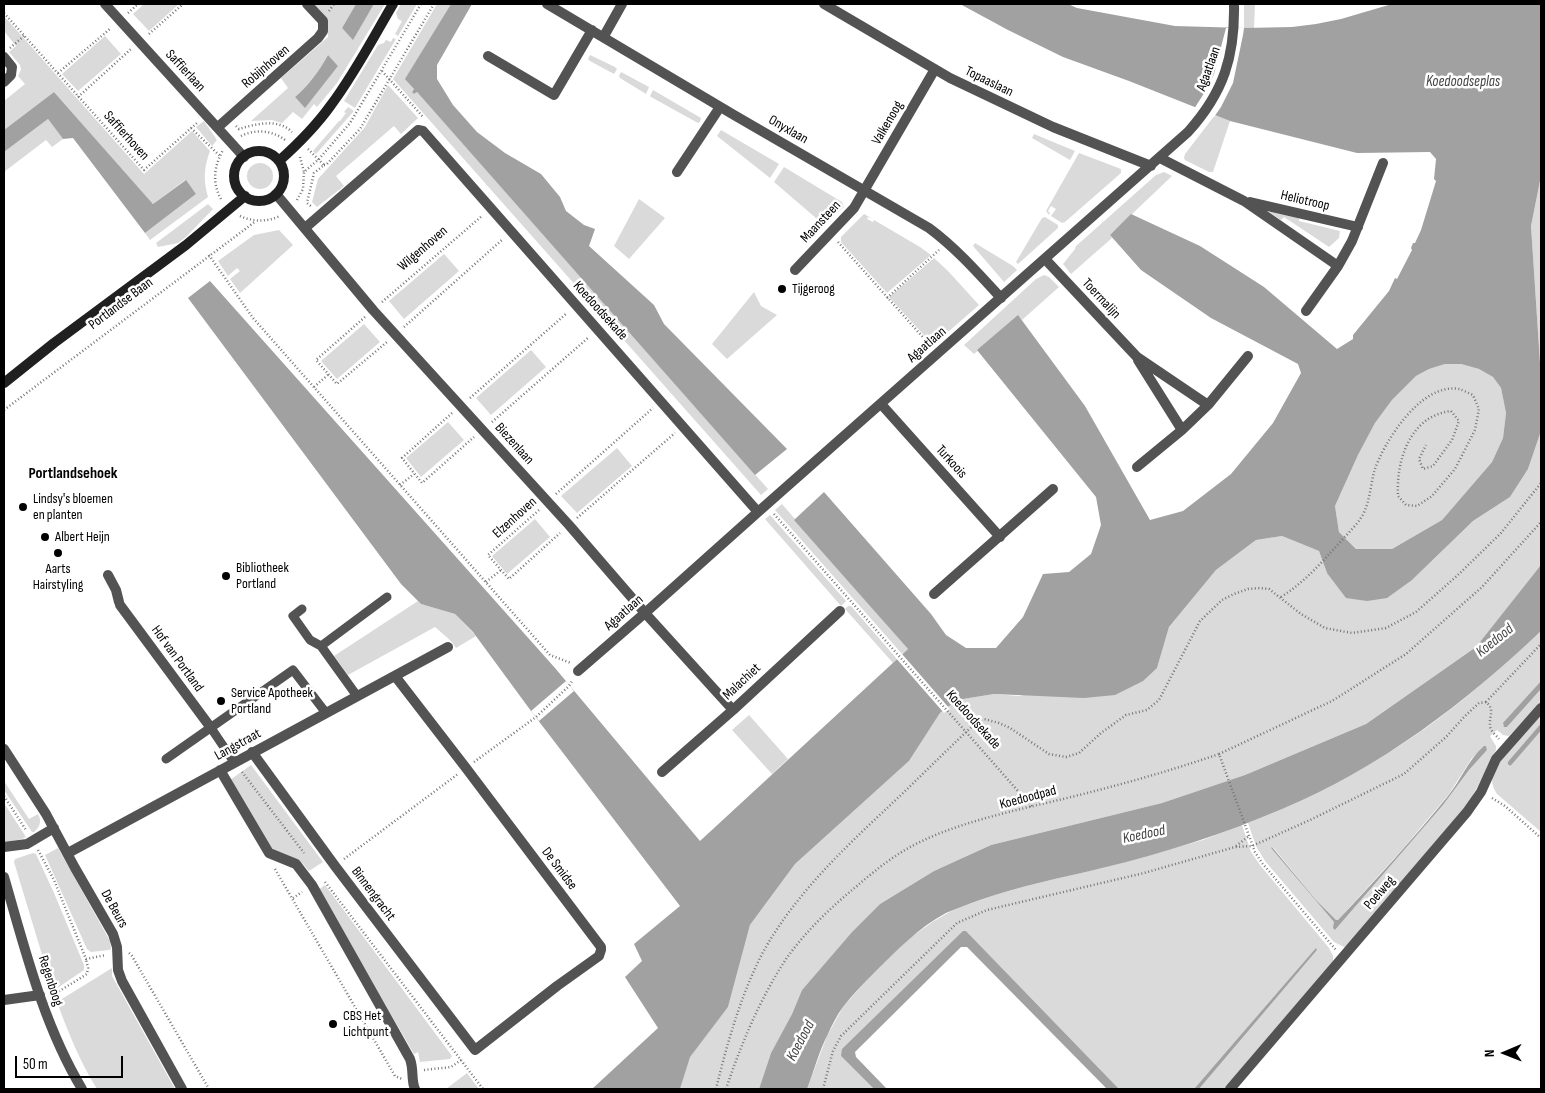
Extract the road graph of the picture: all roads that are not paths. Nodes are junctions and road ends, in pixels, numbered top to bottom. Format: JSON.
{"nodes":[{"id":1,"x":105,"y":4,"type":"edge"},
{"id":2,"x":307,"y":4,"type":"edge"},
{"id":3,"x":393,"y":4,"type":"edge"},
{"id":4,"x":547,"y":4,"type":"edge"},
{"id":5,"x":622,"y":4,"type":"edge"},
{"id":6,"x":824,"y":4,"type":"edge"},
{"id":7,"x":1234,"y":4,"type":"edge"},
{"id":8,"x":592,"y":30,"type":"junction"},
{"id":9,"x":604,"y":36,"type":"junction"},
{"id":10,"x":7,"y":53,"type":"edge"},
{"id":11,"x":488,"y":56,"type":"dead end"},
{"id":12,"x":935,"y":70,"type":"junction"},
{"id":13,"x":4,"y":82,"type":"edge"},
{"id":14,"x":720,"y":107,"type":"junction"},
{"id":15,"x":218,"y":127,"type":"junction"},
{"id":16,"x":244,"y":157,"type":"junction"},
{"id":17,"x":1160,"y":158,"type":"junction"},
{"id":18,"x":279,"y":161,"type":"junction"},
{"id":19,"x":1383,"y":162,"type":"dead end"},
{"id":20,"x":1151,"y":166,"type":"junction"},
{"id":21,"x":677,"y":172,"type":"dead end"},
{"id":22,"x":865,"y":190,"type":"junction"},
{"id":23,"x":276,"y":194,"type":"junction"},
{"id":24,"x":245,"y":196,"type":"junction"},
{"id":25,"x":1244,"y":201,"type":"junction"},
{"id":26,"x":1358,"y":227,"type":"junction"},
{"id":27,"x":305,"y":228,"type":"junction"},
{"id":28,"x":1045,"y":259,"type":"junction"},
{"id":29,"x":1338,"y":266,"type":"junction"},
{"id":30,"x":795,"y":270,"type":"dead end"},
{"id":31,"x":1001,"y":298,"type":"junction"},
{"id":32,"x":1306,"y":311,"type":"dead end"},
{"id":33,"x":1248,"y":356,"type":"dead end"},
{"id":34,"x":1136,"y":357,"type":"junction"},
{"id":35,"x":4,"y":382,"type":"edge"},
{"id":36,"x":881,"y":404,"type":"junction"},
{"id":37,"x":1208,"y":405,"type":"junction"},
{"id":38,"x":1182,"y":430,"type":"junction"},
{"id":39,"x":1137,"y":467,"type":"dead end"},
{"id":40,"x":1052,"y":489,"type":"dead end"},
{"id":41,"x":758,"y":512,"type":"junction"},
{"id":42,"x":1000,"y":537,"type":"junction"},
{"id":43,"x":108,"y":575,"type":"dead end"},
{"id":44,"x":934,"y":594,"type":"dead end"},
{"id":45,"x":387,"y":597,"type":"dead end"},
{"id":46,"x":302,"y":608,"type":"dead end"},
{"id":47,"x":840,"y":611,"type":"dead end"},
{"id":48,"x":646,"y":613,"type":"junction"},
{"id":49,"x":321,"y":646,"type":"junction"},
{"id":50,"x":448,"y":647,"type":"dead end"},
{"id":51,"x":578,"y":670,"type":"road end"},
{"id":52,"x":395,"y":676,"type":"junction"},
{"id":53,"x":357,"y":696,"type":"junction"},
{"id":54,"x":1541,"y":708,"type":"edge"},
{"id":55,"x":733,"y":710,"type":"junction"},
{"id":56,"x":326,"y":713,"type":"junction"},
{"id":57,"x":211,"y":728,"type":"junction"},
{"id":58,"x":4,"y":749,"type":"edge"},
{"id":59,"x":252,"y":752,"type":"junction"},
{"id":60,"x":166,"y":759,"type":"dead end"},
{"id":61,"x":234,"y":762,"type":"junction"},
{"id":62,"x":220,"y":770,"type":"junction"},
{"id":63,"x":662,"y":772,"type":"dead end"},
{"id":64,"x":54,"y":828,"type":"junction"},
{"id":65,"x":4,"y":847,"type":"edge"},
{"id":66,"x":68,"y":853,"type":"junction"},
{"id":67,"x":4,"y":877,"type":"edge"},
{"id":68,"x":40,"y":995,"type":"junction"},
{"id":69,"x":4,"y":1000,"type":"edge"},
{"id":70,"x":474,"y":1050,"type":"joint"},
{"id":71,"x":82,"y":1089,"type":"edge"},
{"id":72,"x":182,"y":1089,"type":"edge"},
{"id":73,"x":414,"y":1089,"type":"edge"},
{"id":74,"x":1230,"y":1089,"type":"edge"}],
"edges":[{"from":1,"to":15,"type":"street","name":"Saffierlaan"},
{"from":2,"to":15,"type":"street","name":"Robijnhoven"},
{"from":3,"to":18,"type":"street"},
{"from":4,"to":8,"type":"street","name":"Onyxlaan"},
{"from":5,"to":9,"type":"street"},
{"from":6,"to":12,"type":"street","name":"Topaaslaan"},
{"from":7,"to":17,"type":"street","name":"Agaatlaan"},
{"from":8,"to":9,"type":"street","name":"Onyxlaan"},
{"from":8,"to":11,"type":"street"},
{"from":9,"to":14,"type":"street","name":"Onyxlaan"},
{"from":10,"to":13,"type":"street"},
{"from":12,"to":20,"type":"street","name":"Topaaslaan"},
{"from":12,"to":22,"type":"street","name":"Valkenoog"},
{"from":14,"to":21,"type":"street"},
{"from":14,"to":22,"type":"street","name":"Onyxlaan"},
{"from":15,"to":16,"type":"street","name":"Saffierlaan"},
{"from":16,"to":18,"type":"street"},
{"from":16,"to":24,"type":"street"},
{"from":17,"to":20,"type":"street","name":"Agaatlaan"},
{"from":17,"to":25,"type":"street","name":"Heliotroop"},
{"from":18,"to":23,"type":"street"},
{"from":19,"to":26,"type":"street"},
{"from":20,"to":28,"type":"street","name":"Agaatlaan"},
{"from":22,"to":30,"type":"street","name":"Maansteen"},
{"from":22,"to":31,"type":"street","name":"Onyxlaan"},
{"from":23,"to":24,"type":"street"},
{"from":23,"to":27,"type":"street","name":"Biezenlaan"},
{"from":24,"to":35,"type":"street","name":"Portlandse Baan"},
{"from":25,"to":26,"type":"street","name":"Heliotroop"},
{"from":25,"to":29,"type":"street","name":"Heliotroop"},
{"from":26,"to":29,"type":"street"},
{"from":27,"to":41,"type":"street","name":"Koedoodsekade"},
{"from":27,"to":48,"type":"street","name":"Biezenlaan"},
{"from":28,"to":31,"type":"street","name":"Agaatlaan"},
{"from":28,"to":34,"type":"street","name":"Toermalijn"},
{"from":29,"to":32,"type":"street"},
{"from":31,"to":36,"type":"street","name":"Agaatlaan"},
{"from":33,"to":37,"type":"street"},
{"from":34,"to":37,"type":"street","name":"Toermalijn"},
{"from":34,"to":38,"type":"street","name":"Toermalijn"},
{"from":36,"to":41,"type":"street","name":"Agaatlaan"},
{"from":36,"to":42,"type":"street","name":"Turkoois"},
{"from":37,"to":38,"type":"street"},
{"from":38,"to":39,"type":"street"},
{"from":40,"to":42,"type":"street"},
{"from":41,"to":48,"type":"street","name":"Agaatlaan"},
{"from":42,"to":44,"type":"street"},
{"from":43,"to":57,"type":"street","name":"Hof van Portland"},
{"from":45,"to":49,"type":"lane"},
{"from":46,"to":49,"type":"lane"},
{"from":47,"to":55,"type":"street","name":"Malachiet"},
{"from":48,"to":51,"type":"street","name":"Agaatlaan"},
{"from":48,"to":55,"type":"street","name":"Biezenlaan"},
{"from":49,"to":53,"type":"lane"},
{"from":50,"to":52,"type":"street","name":"Langstraat"},
{"from":52,"to":53,"type":"street","name":"Langstraat"},
{"from":52,"to":70,"type":"street","name":"De Smidse"},
{"from":53,"to":56,"type":"street","name":"Langstraat"},
{"from":54,"to":74,"type":"street","name":"Poelweg"},
{"from":55,"to":63,"type":"street","name":"Malachiet"},
{"from":56,"to":57,"type":"lane"},
{"from":56,"to":59,"type":"street","name":"Langstraat"},
{"from":57,"to":60,"type":"lane"},
{"from":57,"to":61,"type":"lane"},
{"from":58,"to":64,"type":"street","name":"De Beurs"},
{"from":59,"to":61,"type":"street","name":"Langstraat"},
{"from":59,"to":70,"type":"street","name":"Binnengracht"},
{"from":61,"to":62,"type":"street","name":"Langstraat"},
{"from":62,"to":66,"type":"street","name":"Langstraat"},
{"from":62,"to":73,"type":"street"},
{"from":64,"to":65,"type":"street"},
{"from":64,"to":66,"type":"street","name":"De Beurs"},
{"from":66,"to":72,"type":"street","name":"De Beurs"},
{"from":67,"to":68,"type":"street","name":"Regenboog"},
{"from":68,"to":69,"type":"street"},
{"from":68,"to":71,"type":"street","name":"Regenboog"}]}
